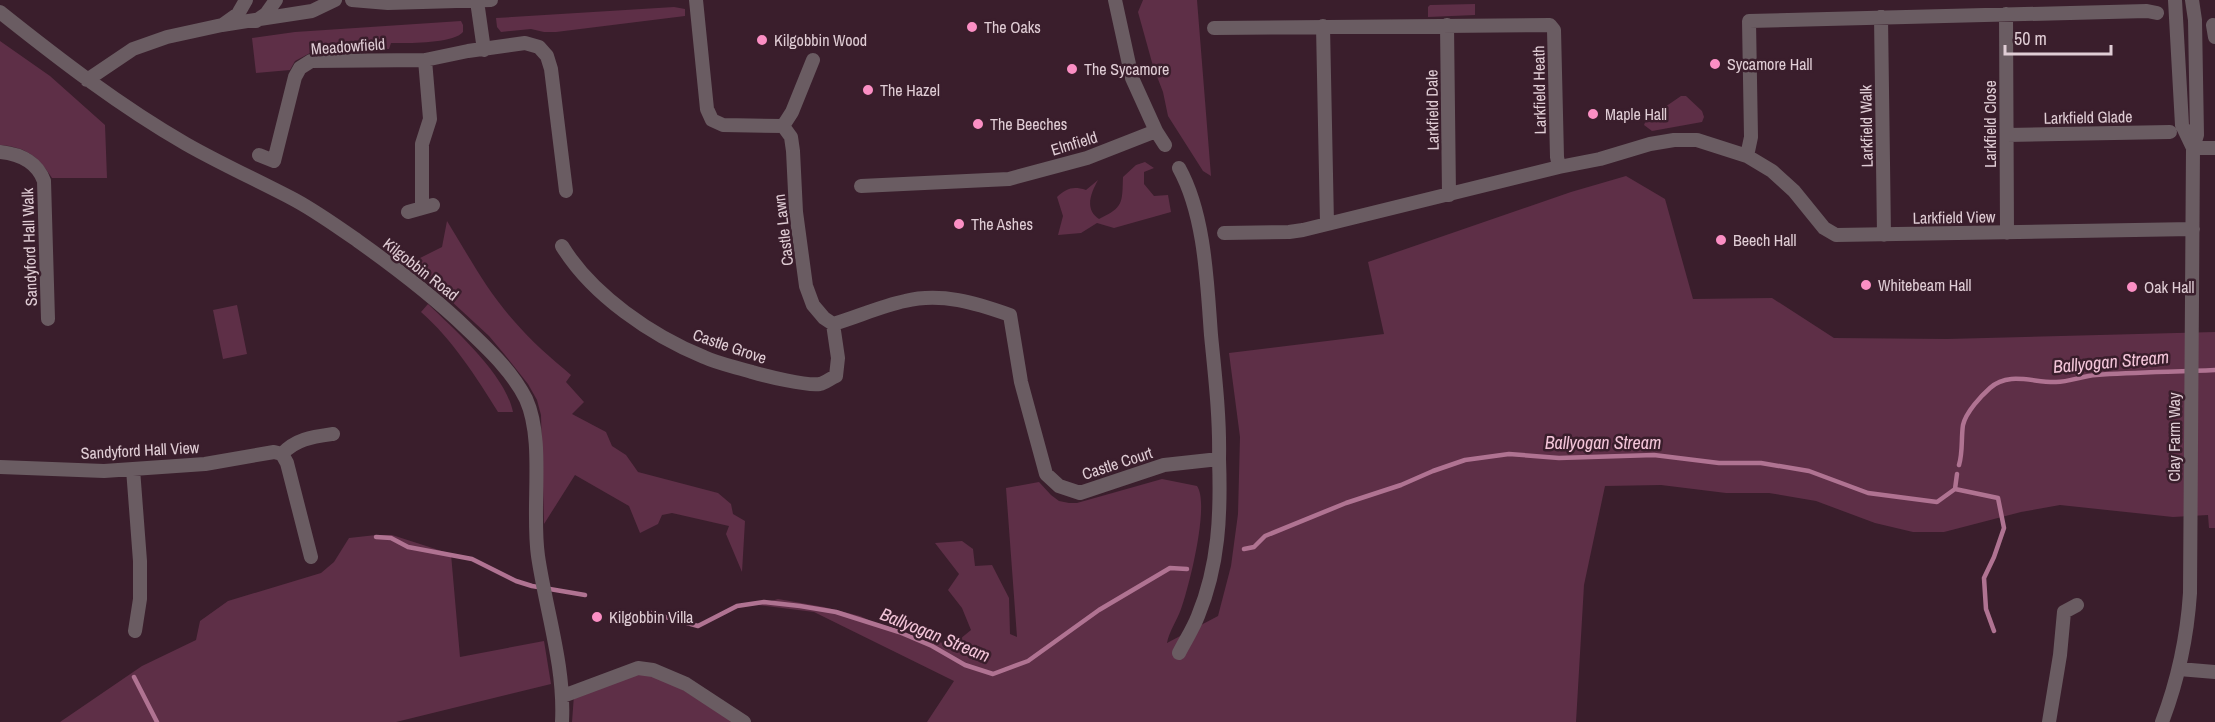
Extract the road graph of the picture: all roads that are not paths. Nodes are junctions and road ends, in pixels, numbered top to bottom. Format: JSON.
{"nodes":[{"id":1,"x":246,"y":0,"type":"edge"},
{"id":2,"x":276,"y":0,"type":"edge"},
{"id":3,"x":335,"y":0,"type":"edge"},
{"id":4,"x":352,"y":0,"type":"edge"},
{"id":5,"x":696,"y":0,"type":"edge"},
{"id":6,"x":1115,"y":0,"type":"edge"},
{"id":7,"x":2175,"y":0,"type":"edge"},
{"id":8,"x":2192,"y":0,"type":"edge"},
{"id":9,"x":484,"y":1,"type":"edge"},
{"id":10,"x":0,"y":12,"type":"edge"},
{"id":11,"x":2006,"y":14,"type":"junction"},
{"id":12,"x":2157,"y":14,"type":"dead end"},
{"id":13,"x":1881,"y":17,"type":"junction"},
{"id":14,"x":256,"y":21,"type":"junction"},
{"id":15,"x":222,"y":25,"type":"junction"},
{"id":16,"x":1447,"y":25,"type":"junction"},
{"id":17,"x":1323,"y":26,"type":"junction"},
{"id":18,"x":1214,"y":28,"type":"dead end"},
{"id":19,"x":484,"y":50,"type":"junction"},
{"id":20,"x":424,"y":60,"type":"junction"},
{"id":21,"x":813,"y":60,"type":"dead end"},
{"id":22,"x":87,"y":80,"type":"junction"},
{"id":23,"x":783,"y":126,"type":"junction"},
{"id":24,"x":1156,"y":131,"type":"junction"},
{"id":25,"x":2170,"y":132,"type":"dead end"},
{"id":26,"x":2007,"y":135,"type":"junction"},
{"id":27,"x":1165,"y":145,"type":"dead end"},
{"id":28,"x":2193,"y":148,"type":"junction"},
{"id":29,"x":2215,"y":148,"type":"edge"},
{"id":30,"x":0,"y":152,"type":"edge"},
{"id":31,"x":259,"y":155,"type":"dead end"},
{"id":32,"x":1747,"y":156,"type":"junction"},
{"id":33,"x":1559,"y":167,"type":"junction"},
{"id":34,"x":1179,"y":168,"type":"dead end"},
{"id":35,"x":861,"y":186,"type":"dead end"},
{"id":36,"x":566,"y":191,"type":"dead end"},
{"id":37,"x":1449,"y":195,"type":"junction"},
{"id":38,"x":408,"y":212,"type":"dead end"},
{"id":39,"x":1327,"y":224,"type":"junction"},
{"id":40,"x":2193,"y":229,"type":"junction"},
{"id":41,"x":1224,"y":233,"type":"dead end"},
{"id":42,"x":2007,"y":233,"type":"junction"},
{"id":43,"x":1884,"y":235,"type":"junction"},
{"id":44,"x":562,"y":246,"type":"dead end"},
{"id":45,"x":48,"y":318,"type":"dead end"},
{"id":46,"x":833,"y":324,"type":"junction"},
{"id":47,"x":333,"y":434,"type":"dead end"},
{"id":48,"x":282,"y":454,"type":"junction"},
{"id":49,"x":1219,"y":459,"type":"junction"},
{"id":50,"x":0,"y":467,"type":"edge"},
{"id":51,"x":133,"y":470,"type":"junction"},
{"id":52,"x":311,"y":557,"type":"dead end"},
{"id":53,"x":2077,"y":605,"type":"dead end"},
{"id":54,"x":135,"y":631,"type":"dead end"},
{"id":55,"x":1179,"y":653,"type":"dead end"},
{"id":56,"x":2180,"y":669,"type":"junction"},
{"id":57,"x":2215,"y":672,"type":"edge"},
{"id":58,"x":563,"y":696,"type":"junction"},
{"id":59,"x":562,"y":722,"type":"edge"},
{"id":60,"x":744,"y":722,"type":"edge"},
{"id":61,"x":2049,"y":722,"type":"edge"},
{"id":62,"x":2162,"y":722,"type":"edge"}],
"edges":[{"from":1,"to":15,"type":"street"},
{"from":2,"to":14,"type":"street"},
{"from":3,"to":14,"type":"street"},
{"from":4,"to":9,"type":"street"},
{"from":5,"to":23,"type":"street"},
{"from":6,"to":24,"type":"street"},
{"from":7,"to":28,"type":"street","name":"Clay Farm Way"},
{"from":8,"to":28,"type":"street","name":"Clay Farm Way"},
{"from":9,"to":19,"type":"street"},
{"from":10,"to":22,"type":"street","name":"Kilgobbin Road"},
{"from":11,"to":12,"type":"street"},
{"from":11,"to":13,"type":"street"},
{"from":11,"to":26,"type":"street","name":"Larkfield Close"},
{"from":13,"to":32,"type":"street"},
{"from":13,"to":43,"type":"street","name":"Larkfield Walk"},
{"from":14,"to":15,"type":"street"},
{"from":15,"to":22,"type":"street"},
{"from":16,"to":17,"type":"street","name":"Larkfield Heath"},
{"from":16,"to":33,"type":"street","name":"Larkfield Heath"},
{"from":16,"to":37,"type":"street","name":"Larkfield Dale"},
{"from":17,"to":18,"type":"street","name":"Larkfield Heath"},
{"from":17,"to":39,"type":"street"},
{"from":19,"to":20,"type":"street","name":"Meadowfield"},
{"from":19,"to":36,"type":"street","name":"Meadowfield"},
{"from":20,"to":31,"type":"street","name":"Meadowfield"},
{"from":20,"to":38,"type":"street"},
{"from":21,"to":23,"type":"street"},
{"from":22,"to":58,"type":"street","name":"Kilgobbin Road"},
{"from":23,"to":46,"type":"street","name":"Castle Lawn"},
{"from":24,"to":27,"type":"street"},
{"from":24,"to":35,"type":"street","name":"Elmfield"},
{"from":25,"to":26,"type":"street","name":"Larkfield Glade"},
{"from":26,"to":42,"type":"street","name":"Larkfield Close"},
{"from":28,"to":29,"type":"street"},
{"from":28,"to":40,"type":"street","name":"Clay Farm Way"},
{"from":30,"to":45,"type":"street","name":"Sandyford Hall Walk"},
{"from":32,"to":33,"type":"street"},
{"from":32,"to":43,"type":"street","name":"Larkfield View"},
{"from":33,"to":37,"type":"street"},
{"from":34,"to":49,"type":"street"},
{"from":37,"to":39,"type":"street"},
{"from":39,"to":41,"type":"street"},
{"from":40,"to":42,"type":"street","name":"Larkfield View"},
{"from":40,"to":56,"type":"street","name":"Clay Farm Way"},
{"from":42,"to":43,"type":"street","name":"Larkfield View"},
{"from":44,"to":46,"type":"street","name":"Castle Grove"},
{"from":46,"to":49,"type":"street","name":"Castle Court"},
{"from":47,"to":48,"type":"street"},
{"from":48,"to":51,"type":"street","name":"Sandyford Hall View"},
{"from":48,"to":52,"type":"street"},
{"from":49,"to":55,"type":"street"},
{"from":50,"to":51,"type":"street","name":"Sandyford Hall View"},
{"from":51,"to":54,"type":"street"},
{"from":53,"to":61,"type":"street"},
{"from":56,"to":57,"type":"street"},
{"from":56,"to":62,"type":"street","name":"Clay Farm Way"},
{"from":58,"to":59,"type":"street","name":"Kilgobbin Road"},
{"from":58,"to":60,"type":"street"}]}
